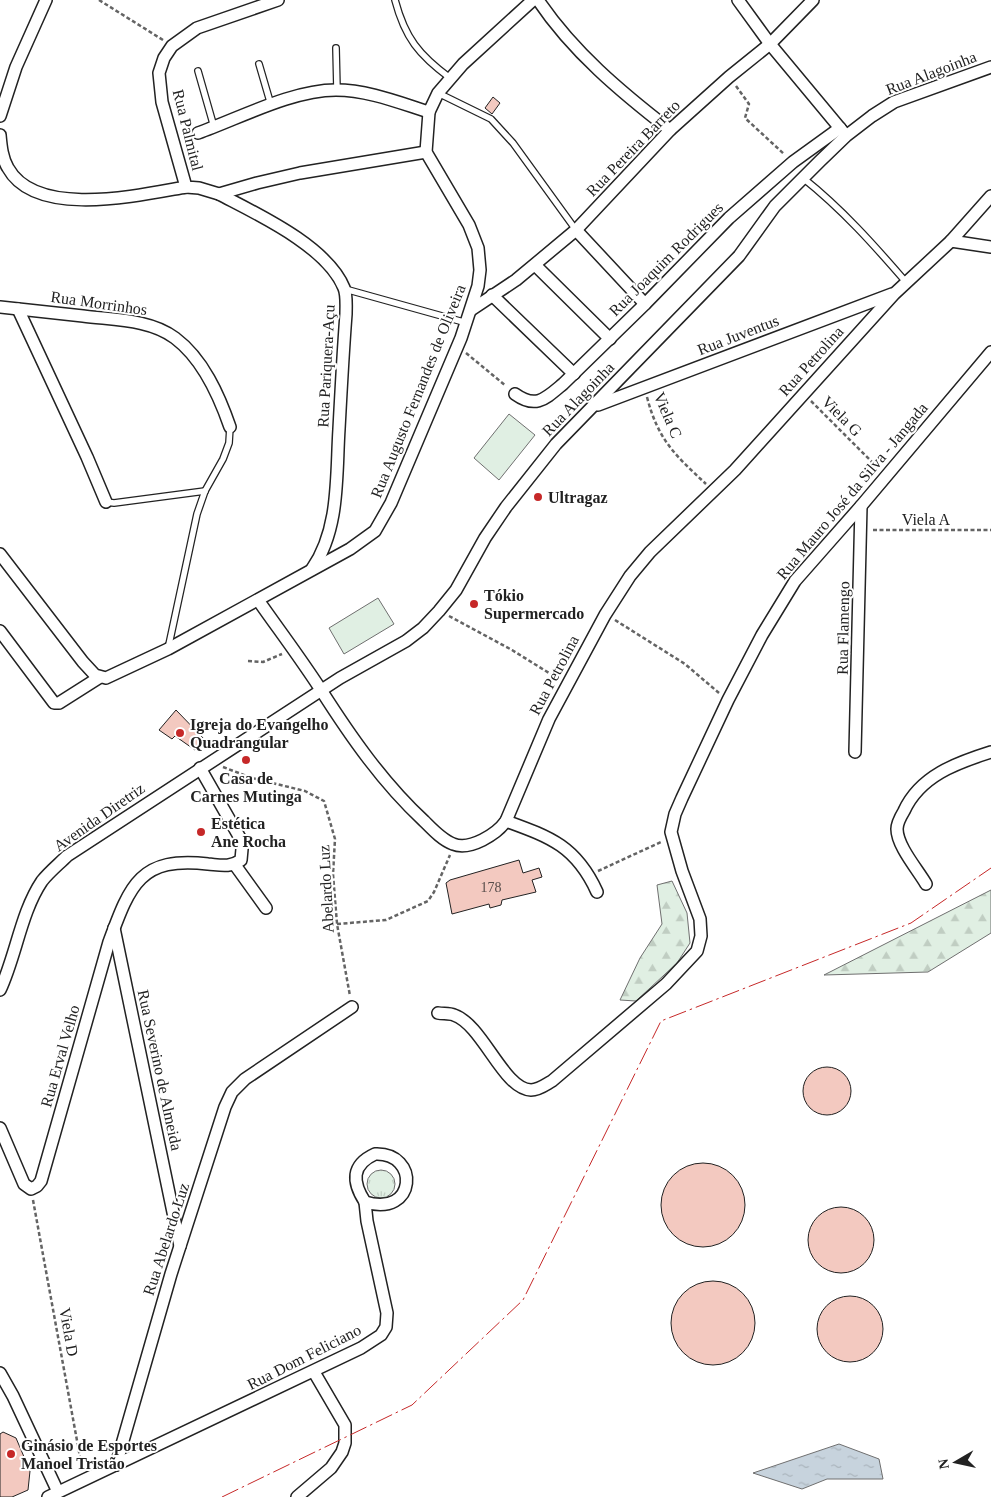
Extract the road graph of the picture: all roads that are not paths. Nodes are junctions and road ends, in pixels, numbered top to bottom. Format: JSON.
{"nodes":[{"id":1,"x":46,"y":0,"type":"edge"},
{"id":2,"x":278,"y":0,"type":"edge"},
{"id":3,"x":395,"y":0,"type":"edge"},
{"id":4,"x":534,"y":0,"type":"edge"},
{"id":5,"x":538,"y":0,"type":"edge"},
{"id":6,"x":738,"y":0,"type":"edge"},
{"id":7,"x":813,"y":0,"type":"edge"},
{"id":8,"x":770,"y":44,"type":"junction"},
{"id":9,"x":336,"y":48,"type":"dead end"},
{"id":10,"x":259,"y":64,"type":"dead end"},
{"id":11,"x":991,"y":67,"type":"edge"},
{"id":12,"x":198,"y":71,"type":"dead end"},
{"id":13,"x":450,"y":78,"type":"junction"},
{"id":14,"x":337,"y":90,"type":"junction"},
{"id":15,"x":438,"y":93,"type":"junction"},
{"id":16,"x":270,"y":105,"type":"junction"},
{"id":17,"x":429,"y":112,"type":"junction"},
{"id":18,"x":0,"y":116,"type":"edge"},
{"id":19,"x":214,"y":127,"type":"junction"},
{"id":20,"x":670,"y":130,"type":"junction"},
{"id":21,"x":843,"y":132,"type":"junction"},
{"id":22,"x":198,"y":133,"type":"dead end"},
{"id":23,"x":0,"y":134,"type":"edge"},
{"id":24,"x":426,"y":152,"type":"junction"},
{"id":25,"x":803,"y":178,"type":"junction"},
{"id":26,"x":186,"y":187,"type":"junction"},
{"id":27,"x":760,"y":190,"type":"junction"},
{"id":28,"x":219,"y":194,"type":"junction"},
{"id":29,"x":991,"y":196,"type":"edge"},
{"id":30,"x":775,"y":206,"type":"junction"},
{"id":31,"x":576,"y":230,"type":"junction"},
{"id":32,"x":951,"y":240,"type":"junction"},
{"id":33,"x":991,"y":247,"type":"edge"},
{"id":34,"x":535,"y":265,"type":"junction"},
{"id":35,"x":906,"y":282,"type":"junction"},
{"id":36,"x":345,"y":289,"type":"junction"},
{"id":37,"x":894,"y":294,"type":"junction"},
{"id":38,"x":492,"y":295,"type":"junction"},
{"id":39,"x":645,"y":304,"type":"junction"},
{"id":40,"x":0,"y":307,"type":"edge"},
{"id":41,"x":18,"y":309,"type":"junction"},
{"id":42,"x":471,"y":310,"type":"junction"},
{"id":43,"x":466,"y":322,"type":"junction"},
{"id":44,"x":610,"y":339,"type":"junction"},
{"id":45,"x":991,"y":352,"type":"edge"},
{"id":46,"x":574,"y":374,"type":"junction"},
{"id":47,"x":514,"y":394,"type":"road end"},
{"id":48,"x":594,"y":407,"type":"junction"},
{"id":49,"x":230,"y":427,"type":"joint"},
{"id":50,"x":205,"y":491,"type":"junction"},
{"id":51,"x":106,"y":502,"type":"joint"},
{"id":52,"x":861,"y":506,"type":"junction"},
{"id":53,"x":0,"y":554,"type":"edge"},
{"id":54,"x":310,"y":571,"type":"junction"},
{"id":55,"x":258,"y":600,"type":"junction"},
{"id":56,"x":0,"y":631,"type":"edge"},
{"id":57,"x":168,"y":649,"type":"junction"},
{"id":58,"x":100,"y":678,"type":"junction"},
{"id":59,"x":321,"y":691,"type":"junction"},
{"id":60,"x":855,"y":752,"type":"dead end"},
{"id":61,"x":991,"y":752,"type":"edge"},
{"id":62,"x":205,"y":765,"type":"junction"},
{"id":63,"x":506,"y":821,"type":"junction"},
{"id":64,"x":235,"y":865,"type":"junction"},
{"id":65,"x":926,"y":884,"type":"dead end"},
{"id":66,"x":597,"y":892,"type":"dead end"},
{"id":67,"x":266,"y":908,"type":"dead end"},
{"id":68,"x":114,"y":928,"type":"junction"},
{"id":69,"x":1,"y":987,"type":"edge"},
{"id":70,"x":352,"y":1007,"type":"road end"},
{"id":71,"x":438,"y":1013,"type":"dead end"},
{"id":72,"x":0,"y":1128,"type":"edge"},
{"id":73,"x":365,"y":1202,"type":"junction"},
{"id":74,"x":181,"y":1247,"type":"junction"},
{"id":75,"x":314,"y":1372,"type":"junction"},
{"id":76,"x":0,"y":1373,"type":"edge"},
{"id":77,"x":116,"y":1465,"type":"junction"},
{"id":78,"x":53,"y":1495,"type":"edge"},
{"id":79,"x":297,"y":1497,"type":"edge"}],
"edges":[{"from":1,"to":18,"type":"street"},
{"from":2,"to":26,"type":"street","name":"Rua Palmital"},
{"from":3,"to":13,"type":"lane"},
{"from":4,"to":13,"type":"street"},
{"from":5,"to":20,"type":"street"},
{"from":6,"to":8,"type":"street"},
{"from":7,"to":8,"type":"street","name":"Rua Pereira Barreto"},
{"from":8,"to":20,"type":"street","name":"Rua Pereira Barreto"},
{"from":8,"to":21,"type":"street"},
{"from":9,"to":14,"type":"lane"},
{"from":10,"to":16,"type":"lane"},
{"from":11,"to":21,"type":"street","name":"Rua Alagoinha"},
{"from":12,"to":19,"type":"lane"},
{"from":13,"to":15,"type":"street"},
{"from":14,"to":16,"type":"street"},
{"from":14,"to":17,"type":"street"},
{"from":15,"to":17,"type":"street"},
{"from":15,"to":31,"type":"lane"},
{"from":16,"to":19,"type":"street"},
{"from":17,"to":24,"type":"street"},
{"from":19,"to":22,"type":"street"},
{"from":20,"to":31,"type":"street","name":"Rua Pereira Barreto"},
{"from":21,"to":25,"type":"street","name":"Rua Alagoinha"},
{"from":21,"to":27,"type":"street","name":"Rua Joaquim Rodrigues"},
{"from":23,"to":26,"type":"street"},
{"from":24,"to":28,"type":"street"},
{"from":24,"to":42,"type":"street","name":"Rua Augusto Fernandes de Oliveira"},
{"from":25,"to":30,"type":"street","name":"Rua Alagoinha"},
{"from":25,"to":35,"type":"lane"},
{"from":26,"to":28,"type":"street","name":"Rua Palmital"},
{"from":27,"to":30,"type":"street"},
{"from":27,"to":39,"type":"street","name":"Rua Joaquim Rodrigues"},
{"from":28,"to":36,"type":"street","name":"Rua Pariquera-Açu"},
{"from":29,"to":32,"type":"street","name":"Rua Petrolina"},
{"from":30,"to":48,"type":"street","name":"Rua Alagoinha"},
{"from":31,"to":34,"type":"street","name":"Rua Pereira Barreto"},
{"from":31,"to":39,"type":"street"},
{"from":32,"to":33,"type":"street"},
{"from":32,"to":35,"type":"street","name":"Rua Petrolina"},
{"from":34,"to":38,"type":"street","name":"Rua Pereira Barreto"},
{"from":34,"to":44,"type":"street"},
{"from":35,"to":37,"type":"street","name":"Rua Petrolina"},
{"from":36,"to":43,"type":"lane"},
{"from":36,"to":54,"type":"street","name":"Rua Pariquera-Açu"},
{"from":37,"to":48,"type":"street","name":"Rua Juventus"},
{"from":37,"to":63,"type":"street","name":"Rua Petrolina"},
{"from":38,"to":42,"type":"street","name":"Rua Pereira Barreto"},
{"from":38,"to":46,"type":"street"},
{"from":39,"to":44,"type":"street","name":"Rua Joaquim Rodrigues"},
{"from":40,"to":41,"type":"street","name":"Rua Morrinhos"},
{"from":41,"to":49,"type":"street","name":"Rua Morrinhos"},
{"from":41,"to":51,"type":"street"},
{"from":42,"to":43,"type":"street","name":"Rua Augusto Fernandes de Oliveira"},
{"from":43,"to":54,"type":"street","name":"Rua Augusto Fernandes de Oliveira"},
{"from":44,"to":46,"type":"street","name":"Rua Joaquim Rodrigues"},
{"from":45,"to":52,"type":"street","name":"Rua Mauro José da Silva - Jangada"},
{"from":46,"to":47,"type":"street","name":"Rua Joaquim Rodrigues"},
{"from":48,"to":59,"type":"street","name":"Rua Alagoinha"},
{"from":49,"to":50,"type":"lane"},
{"from":50,"to":51,"type":"lane"},
{"from":50,"to":57,"type":"lane"},
{"from":52,"to":60,"type":"street","name":"Rua Flamengo"},
{"from":52,"to":71,"type":"street","name":"Rua Mauro José da Silva - Jangada"},
{"from":53,"to":58,"type":"street"},
{"from":54,"to":55,"type":"street","name":"Rua Augusto Fernandes de Oliveira"},
{"from":55,"to":57,"type":"street","name":"Rua Augusto Fernandes de Oliveira"},
{"from":55,"to":59,"type":"street"},
{"from":56,"to":58,"type":"street","name":"Rua Augusto Fernandes de Oliveira"},
{"from":57,"to":58,"type":"street","name":"Rua Augusto Fernandes de Oliveira"},
{"from":59,"to":62,"type":"street","name":"Rua Alagoinha"},
{"from":59,"to":63,"type":"street","name":"Rua Petrolina"},
{"from":61,"to":65,"type":"street"},
{"from":62,"to":64,"type":"street"},
{"from":62,"to":69,"type":"street","name":"Avenida Diretriz"},
{"from":63,"to":66,"type":"street"},
{"from":64,"to":67,"type":"street"},
{"from":64,"to":68,"type":"street","name":"Rua Erval Velho"},
{"from":68,"to":72,"type":"street","name":"Rua Erval Velho"},
{"from":68,"to":74,"type":"street","name":"Rua Severino de Almeida"},
{"from":70,"to":74,"type":"street","name":"Rua Abelardo Luz"},
{"from":73,"to":73,"type":"street","name":"Rua Dom Feliciano"},
{"from":73,"to":75,"type":"street","name":"Rua Dom Feliciano"},
{"from":74,"to":77,"type":"street","name":"Rua Abelardo Luz"},
{"from":75,"to":77,"type":"street","name":"Rua Dom Feliciano"},
{"from":75,"to":79,"type":"street"},
{"from":76,"to":78,"type":"street"},
{"from":77,"to":78,"type":"street"}]}
